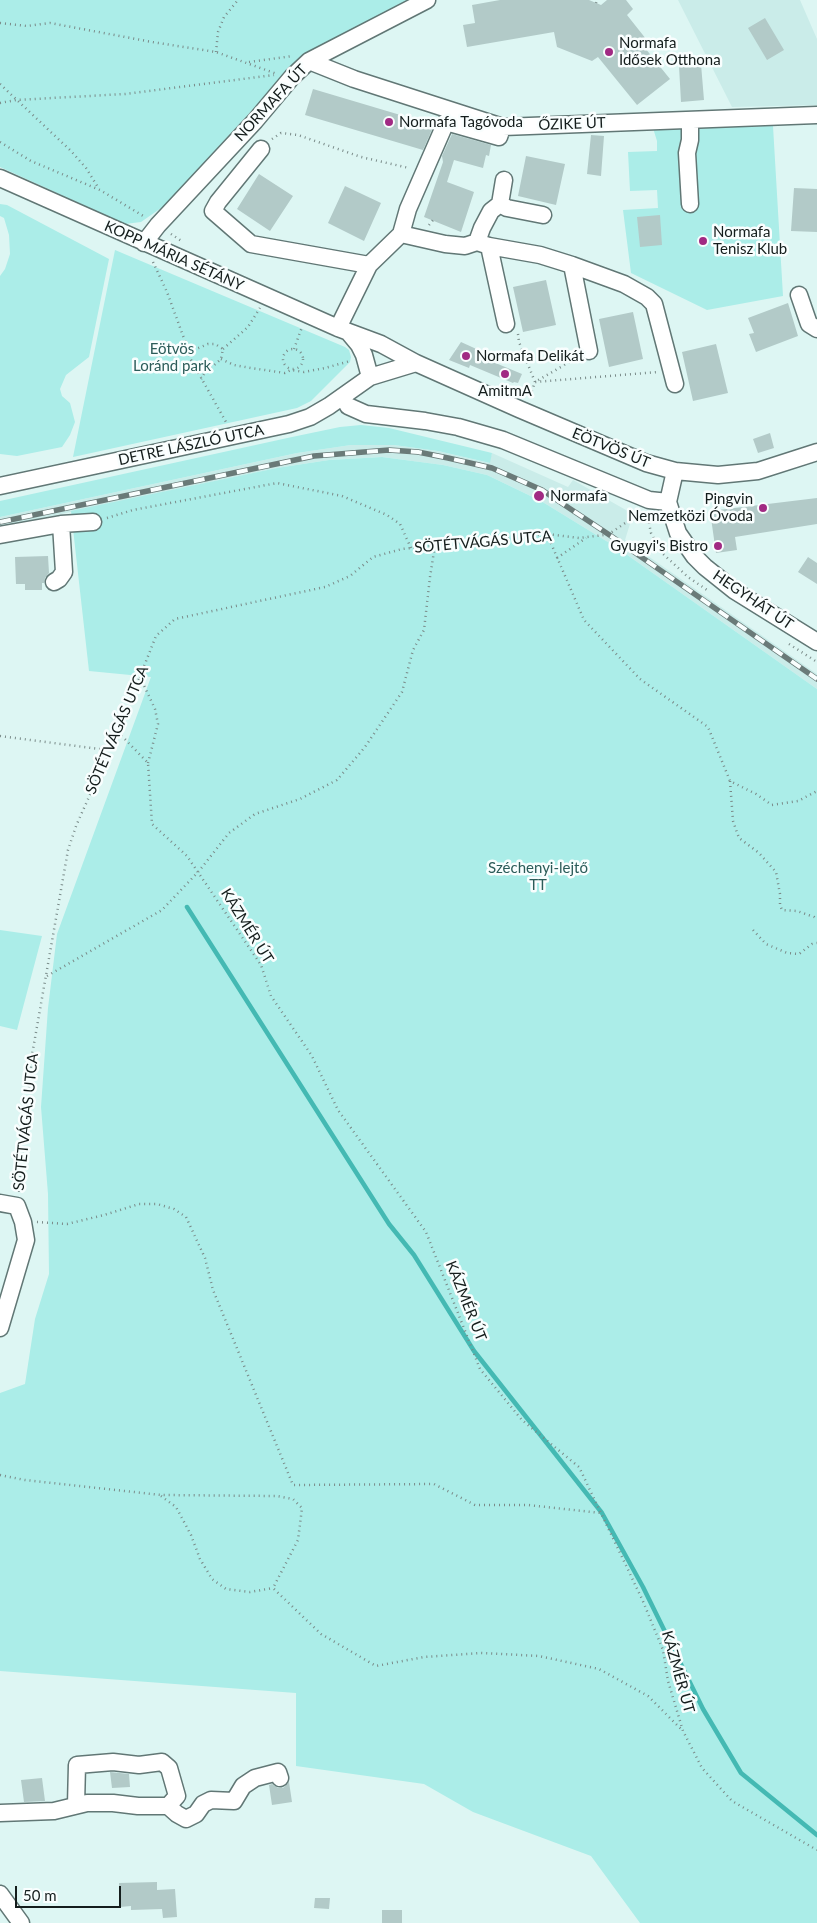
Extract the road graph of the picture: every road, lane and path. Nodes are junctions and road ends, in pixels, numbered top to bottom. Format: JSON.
{"nodes":[{"id":1,"x":238,"y":0,"type":"edge"},
{"id":2,"x":427,"y":0,"type":"edge"},
{"id":3,"x":0,"y":23,"type":"edge"},
{"id":4,"x":216,"y":52,"type":"junction"},
{"id":5,"x":309,"y":61,"type":"junction"},
{"id":6,"x":247,"y":63,"type":"junction"},
{"id":7,"x":0,"y":84,"type":"edge"},
{"id":8,"x":16,"y":100,"type":"junction"},
{"id":9,"x":0,"y":103,"type":"edge"},
{"id":10,"x":817,"y":115,"type":"edge"},
{"id":11,"x":690,"y":120,"type":"junction"},
{"id":12,"x":502,"y":127,"type":"junction"},
{"id":13,"x":0,"y":142,"type":"edge"},
{"id":14,"x":262,"y":149,"type":"joint"},
{"id":15,"x":409,"y":168,"type":"dead end"},
{"id":16,"x":0,"y":178,"type":"edge"},
{"id":17,"x":504,"y":180,"type":"dead end"},
{"id":18,"x":100,"y":190,"type":"junction"},
{"id":19,"x":500,"y":204,"type":"junction"},
{"id":20,"x":690,"y":204,"type":"dead end"},
{"id":21,"x":544,"y":215,"type":"dead end"},
{"id":22,"x":158,"y":225,"type":"junction"},
{"id":23,"x":401,"y":234,"type":"junction"},
{"id":24,"x":144,"y":243,"type":"junction"},
{"id":25,"x":483,"y":244,"type":"junction"},
{"id":26,"x":369,"y":264,"type":"junction"},
{"id":27,"x":572,"y":265,"type":"junction"},
{"id":28,"x":266,"y":296,"type":"junction"},
{"id":29,"x":799,"y":296,"type":"dead end"},
{"id":30,"x":308,"y":315,"type":"junction"},
{"id":31,"x":512,"y":328,"type":"joint"},
{"id":32,"x":817,"y":329,"type":"edge"},
{"id":33,"x":344,"y":331,"type":"junction"},
{"id":34,"x":223,"y":349,"type":"junction"},
{"id":35,"x":294,"y":349,"type":"junction"},
{"id":36,"x":589,"y":351,"type":"joint"},
{"id":37,"x":189,"y":352,"type":"junction"},
{"id":38,"x":364,"y":355,"type":"junction"},
{"id":39,"x":221,"y":359,"type":"junction"},
{"id":40,"x":416,"y":363,"type":"junction"},
{"id":41,"x":292,"y":370,"type":"junction"},
{"id":42,"x":370,"y":377,"type":"junction"},
{"id":43,"x":674,"y":378,"type":"joint"},
{"id":44,"x":201,"y":379,"type":"junction"},
{"id":45,"x":535,"y":382,"type":"junction"},
{"id":46,"x":528,"y":400,"type":"dead end"},
{"id":47,"x":348,"y":406,"type":"dead end"},
{"id":48,"x":231,"y":436,"type":"junction"},
{"id":49,"x":817,"y":452,"type":"edge"},
{"id":50,"x":675,"y":471,"type":"junction"},
{"id":51,"x":0,"y":486,"type":"edge"},
{"id":52,"x":668,"y":502,"type":"junction"},
{"id":53,"x":642,"y":512,"type":"dead end"},
{"id":54,"x":93,"y":522,"type":"joint"},
{"id":55,"x":61,"y":524,"type":"junction"},
{"id":56,"x":547,"y":534,"type":"junction"},
{"id":57,"x":0,"y":535,"type":"edge"},
{"id":58,"x":588,"y":537,"type":"junction"},
{"id":59,"x":435,"y":545,"type":"junction"},
{"id":60,"x":411,"y":548,"type":"junction"},
{"id":61,"x":557,"y":558,"type":"junction"},
{"id":62,"x":54,"y":582,"type":"dead end"},
{"id":63,"x":817,"y":642,"type":"edge"},
{"id":64,"x":140,"y":677,"type":"junction"},
{"id":65,"x":118,"y":732,"type":"junction"},
{"id":66,"x":0,"y":736,"type":"edge"},
{"id":67,"x":108,"y":751,"type":"junction"},
{"id":68,"x":148,"y":763,"type":"junction"},
{"id":69,"x":730,"y":781,"type":"junction"},
{"id":70,"x":817,"y":791,"type":"edge"},
{"id":71,"x":199,"y":872,"type":"junction"},
{"id":72,"x":817,"y":920,"type":"edge"},
{"id":73,"x":753,"y":930,"type":"dead end"},
{"id":74,"x":817,"y":943,"type":"edge"},
{"id":75,"x":47,"y":976,"type":"junction"},
{"id":76,"x":0,"y":1203,"type":"edge"},
{"id":77,"x":17,"y":1206,"type":"junction"},
{"id":78,"x":23,"y":1222,"type":"junction"},
{"id":79,"x":0,"y":1328,"type":"edge"},
{"id":80,"x":0,"y":1476,"type":"edge"},
{"id":81,"x":160,"y":1495,"type":"junction"},
{"id":82,"x":602,"y":1513,"type":"junction"},
{"id":83,"x":272,"y":1588,"type":"junction"},
{"id":84,"x":683,"y":1731,"type":"junction"},
{"id":85,"x":280,"y":1778,"type":"dead end"},
{"id":86,"x":76,"y":1805,"type":"junction"},
{"id":87,"x":168,"y":1806,"type":"junction"},
{"id":88,"x":0,"y":1813,"type":"edge"},
{"id":89,"x":817,"y":1850,"type":"edge"},
{"id":90,"x":0,"y":1894,"type":"edge"},
{"id":91,"x":21,"y":1923,"type":"edge"}],
"edges":[{"from":1,"to":4,"type":"path"},
{"from":2,"to":5,"type":"street","name":"NORMAFA ÚT"},
{"from":3,"to":4,"type":"path"},
{"from":4,"to":6,"type":"path"},
{"from":5,"to":6,"type":"path"},
{"from":5,"to":12,"type":"street","name":"ŐZIKE ÚT"},
{"from":5,"to":22,"type":"street","name":"NORMAFA ÚT"},
{"from":6,"to":8,"type":"path"},
{"from":7,"to":8,"type":"path"},
{"from":8,"to":9,"type":"path"},
{"from":8,"to":18,"type":"path"},
{"from":10,"to":11,"type":"street","name":"ŐZIKE ÚT"},
{"from":11,"to":12,"type":"street","name":"ŐZIKE ÚT"},
{"from":11,"to":20,"type":"street"},
{"from":12,"to":23,"type":"street"},
{"from":13,"to":18,"type":"path"},
{"from":14,"to":15,"type":"path"},
{"from":14,"to":26,"type":"street"},
{"from":16,"to":24,"type":"street","name":"KOPP MÁRIA SÉTÁNY"},
{"from":17,"to":19,"type":"street"},
{"from":18,"to":22,"type":"path"},
{"from":19,"to":21,"type":"street"},
{"from":19,"to":25,"type":"street"},
{"from":22,"to":24,"type":"street","name":"NORMAFA ÚT"},
{"from":23,"to":25,"type":"street"},
{"from":23,"to":26,"type":"street"},
{"from":24,"to":28,"type":"street","name":"KOPP MÁRIA SÉTÁNY"},
{"from":24,"to":37,"type":"path"},
{"from":25,"to":27,"type":"street"},
{"from":25,"to":31,"type":"street"},
{"from":26,"to":33,"type":"street"},
{"from":27,"to":36,"type":"street"},
{"from":27,"to":43,"type":"street"},
{"from":28,"to":30,"type":"street","name":"KOPP MÁRIA SÉTÁNY"},
{"from":28,"to":34,"type":"path"},
{"from":29,"to":32,"type":"street"},
{"from":30,"to":33,"type":"street","name":"KOPP MÁRIA SÉTÁNY"},
{"from":30,"to":35,"type":"path"},
{"from":31,"to":45,"type":"path"},
{"from":33,"to":38,"type":"street"},
{"from":33,"to":40,"type":"street","name":"EÖTVÖS ÚT"},
{"from":34,"to":37,"type":"path"},
{"from":34,"to":39,"type":"path"},
{"from":35,"to":41,"type":"path"},
{"from":35,"to":41,"type":"path"},
{"from":36,"to":45,"type":"path"},
{"from":37,"to":44,"type":"path"},
{"from":38,"to":41,"type":"path"},
{"from":38,"to":42,"type":"street"},
{"from":39,"to":41,"type":"path"},
{"from":39,"to":44,"type":"path"},
{"from":40,"to":42,"type":"street"},
{"from":40,"to":50,"type":"street","name":"EÖTVÖS ÚT"},
{"from":42,"to":48,"type":"street","name":"DETRE LÁSZLÓ UTCA"},
{"from":43,"to":45,"type":"path"},
{"from":44,"to":48,"type":"path"},
{"from":45,"to":46,"type":"path"},
{"from":47,"to":52,"type":"street"},
{"from":48,"to":51,"type":"street","name":"DETRE LÁSZLÓ UTCA"},
{"from":49,"to":50,"type":"street","name":"EÖTVÖS ÚT"},
{"from":50,"to":52,"type":"street","name":"HEGYHÁT ÚT"},
{"from":52,"to":63,"type":"street","name":"HEGYHÁT ÚT"},
{"from":53,"to":58,"type":"path","name":"SÖTÉTVÁGÁS UTCA"},
{"from":54,"to":55,"type":"street"},
{"from":54,"to":60,"type":"path"},
{"from":55,"to":57,"type":"street"},
{"from":55,"to":62,"type":"street"},
{"from":56,"to":58,"type":"path","name":"SÖTÉTVÁGÁS UTCA"},
{"from":56,"to":59,"type":"path","name":"SÖTÉTVÁGÁS UTCA"},
{"from":56,"to":61,"type":"path"},
{"from":58,"to":61,"type":"path"},
{"from":59,"to":60,"type":"path","name":"SÖTÉTVÁGÁS UTCA"},
{"from":59,"to":71,"type":"path"},
{"from":60,"to":64,"type":"path","name":"SÖTÉTVÁGÁS UTCA"},
{"from":61,"to":69,"type":"path"},
{"from":64,"to":65,"type":"path","name":"SÖTÉTVÁGÁS UTCA"},
{"from":64,"to":68,"type":"path","name":"KÁZMÉR ÚT"},
{"from":65,"to":67,"type":"path","name":"SÖTÉTVÁGÁS UTCA"},
{"from":65,"to":68,"type":"path"},
{"from":66,"to":67,"type":"path"},
{"from":67,"to":75,"type":"path","name":"SÖTÉTVÁGÁS UTCA"},
{"from":68,"to":71,"type":"path","name":"KÁZMÉR ÚT"},
{"from":69,"to":70,"type":"path"},
{"from":69,"to":72,"type":"path"},
{"from":71,"to":75,"type":"path"},
{"from":71,"to":82,"type":"path","name":"KÁZMÉR ÚT"},
{"from":73,"to":74,"type":"path"},
{"from":75,"to":77,"type":"path","name":"SÖTÉTVÁGÁS UTCA"},
{"from":76,"to":77,"type":"street"},
{"from":77,"to":78,"type":"street","name":"SÖTÉTVÁGÁS UTCA"},
{"from":78,"to":79,"type":"street","name":"SÖTÉTVÁGÁS UTCA"},
{"from":78,"to":82,"type":"path"},
{"from":80,"to":81,"type":"path"},
{"from":81,"to":83,"type":"path"},
{"from":81,"to":83,"type":"path"},
{"from":82,"to":84,"type":"path","name":"KÁZMÉR ÚT"},
{"from":83,"to":84,"type":"path"},
{"from":84,"to":89,"type":"path","name":"KÁZMÉR ÚT"},
{"from":85,"to":87,"type":"street"},
{"from":86,"to":87,"type":"street"},
{"from":86,"to":87,"type":"street"},
{"from":86,"to":88,"type":"street"},
{"from":90,"to":91,"type":"street"}]}
